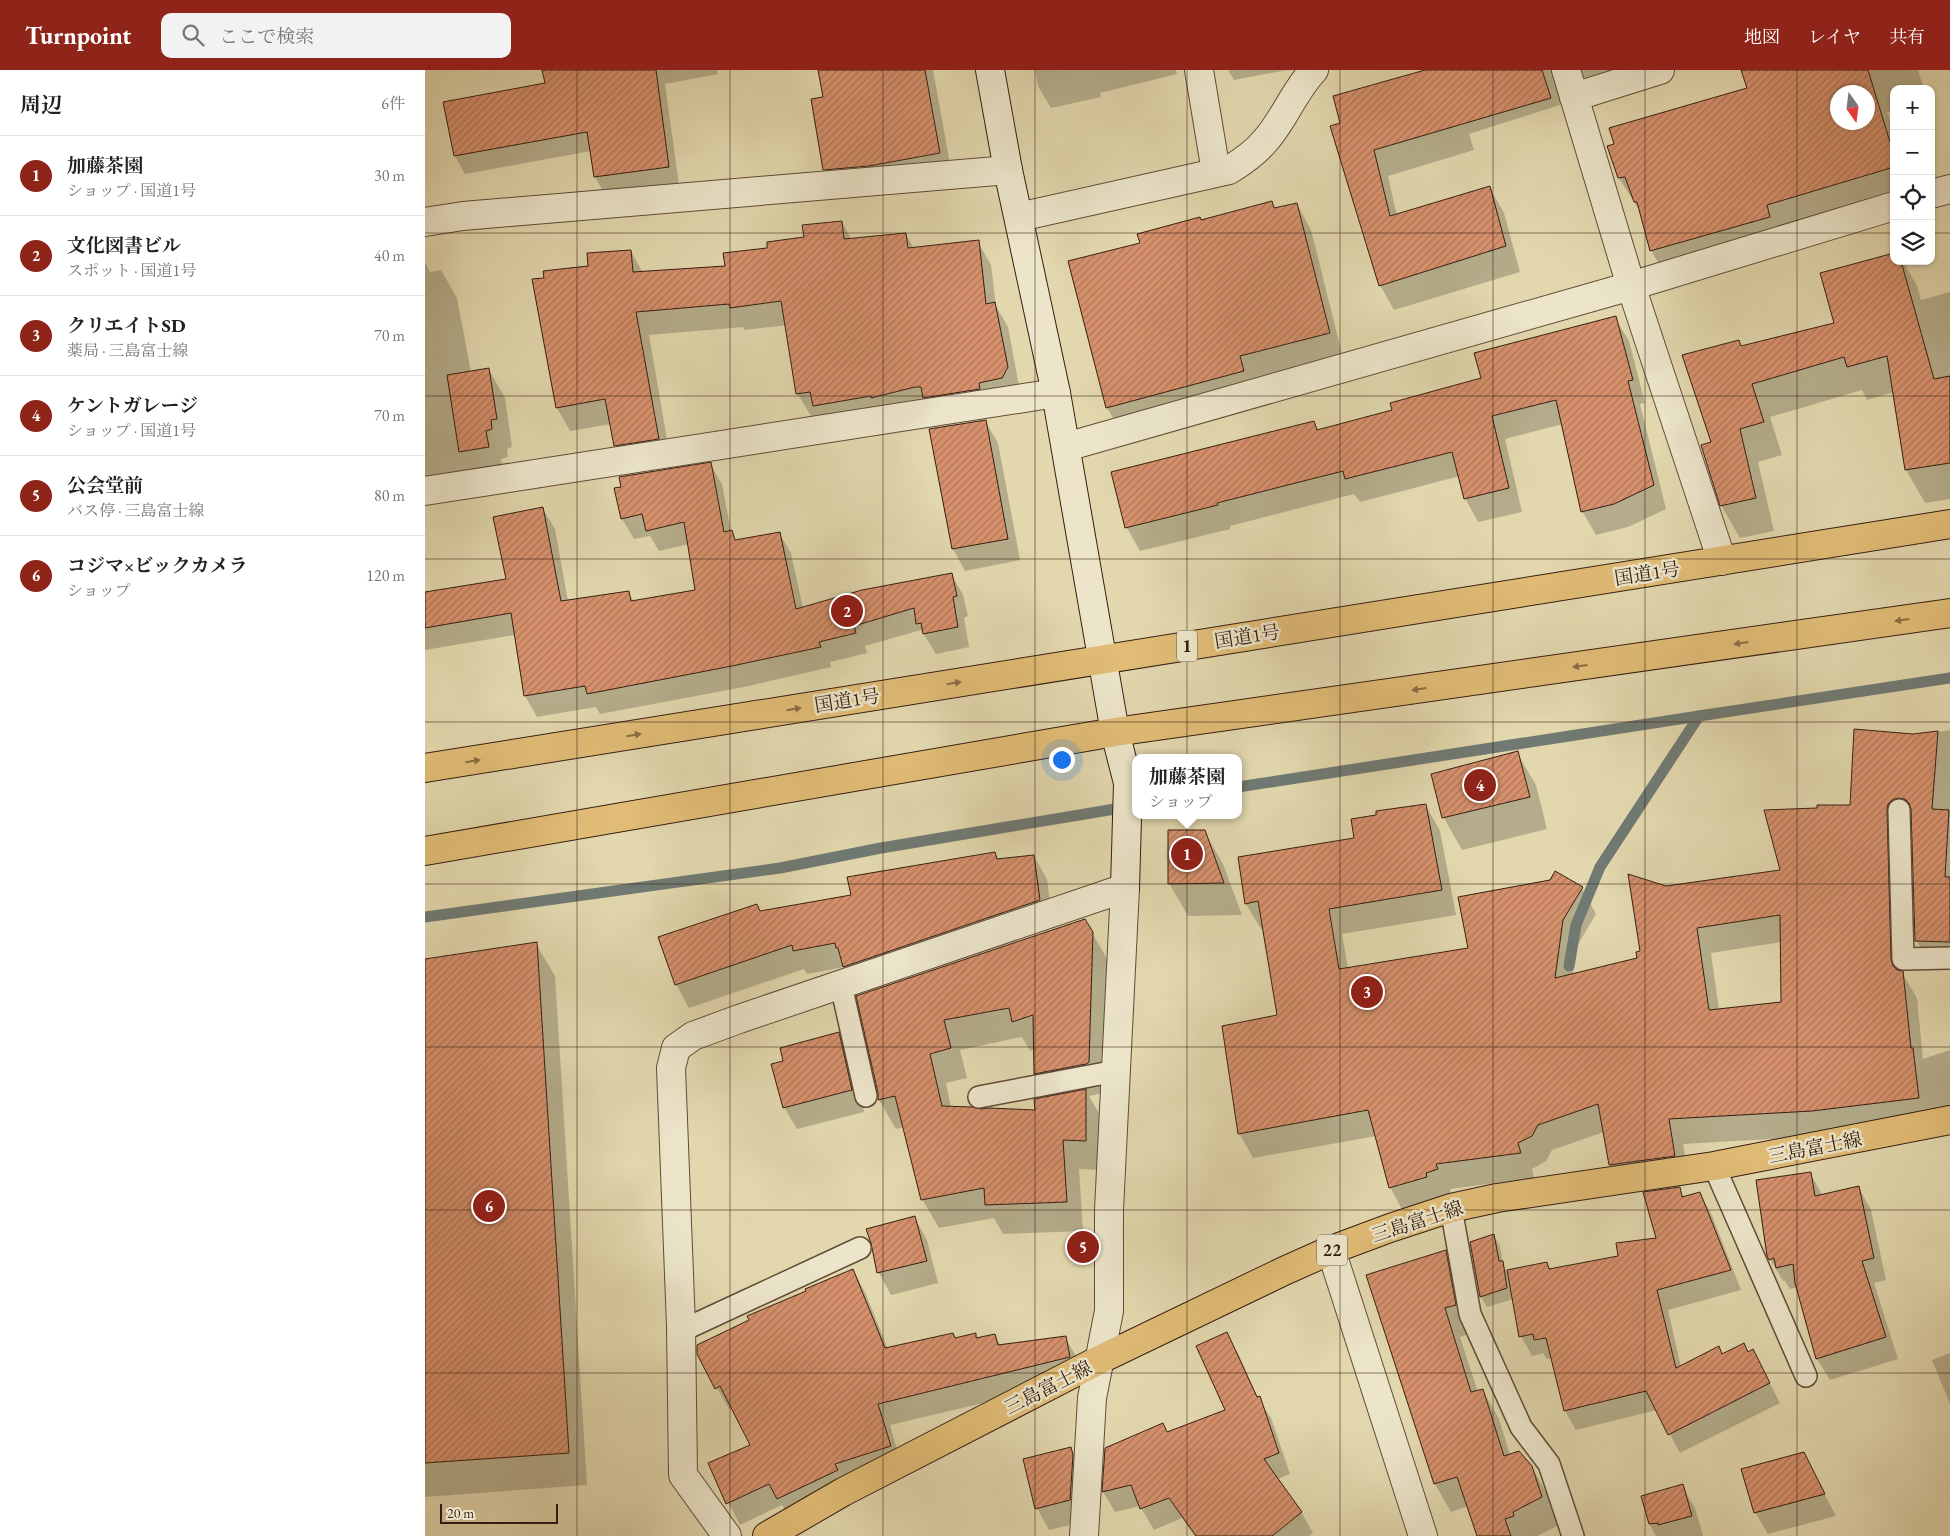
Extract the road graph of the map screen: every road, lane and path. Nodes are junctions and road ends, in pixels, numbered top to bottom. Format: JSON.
{"nodes":[{"id":1,"x":990,"y":70,"type":"edge"},
{"id":2,"x":1199,"y":70,"type":"edge"},
{"id":3,"x":1314,"y":70,"type":"edge"},
{"id":4,"x":1565,"y":70,"type":"edge"},
{"id":5,"x":1659,"y":70,"type":"edge"},
{"id":6,"x":1573,"y":97,"type":"junction"},
{"id":7,"x":1008,"y":170,"type":"junction"},
{"id":8,"x":1216,"y":172,"type":"junction"},
{"id":9,"x":1950,"y":189,"type":"edge"},
{"id":10,"x":1935,"y":193,"type":"edge"},
{"id":11,"x":1890,"y":207,"type":"edge"},
{"id":12,"x":1019,"y":217,"type":"junction"},
{"id":13,"x":425,"y":222,"type":"edge"},
{"id":14,"x":1631,"y":286,"type":"junction"},
{"id":15,"x":1055,"y":392,"type":"junction"},
{"id":16,"x":1066,"y":447,"type":"junction"},
{"id":17,"x":425,"y":491,"type":"edge"},
{"id":18,"x":1950,"y":524,"type":"edge"},
{"id":19,"x":1722,"y":561,"type":"junction"},
{"id":20,"x":1950,"y":613,"type":"edge"},
{"id":21,"x":1101,"y":659,"type":"junction"},
{"id":22,"x":1115,"y":732,"type":"junction"},
{"id":23,"x":425,"y":768,"type":"edge"},
{"id":24,"x":1899,"y":810,"type":"dead end"},
{"id":25,"x":425,"y":851,"type":"edge"},
{"id":26,"x":1125,"y":888,"type":"junction"},
{"id":27,"x":1950,"y":958,"type":"edge"},
{"id":28,"x":841,"y":985,"type":"junction"},
{"id":29,"x":1116,"y":1071,"type":"junction"},
{"id":30,"x":866,"y":1096,"type":"dead end"},
{"id":31,"x":979,"y":1097,"type":"dead end"},
{"id":32,"x":1950,"y":1120,"type":"edge"},
{"id":33,"x":1714,"y":1166,"type":"junction"},
{"id":34,"x":1451,"y":1208,"type":"junction"},
{"id":35,"x":860,"y":1248,"type":"dead end"},
{"id":36,"x":1331,"y":1250,"type":"junction"},
{"id":37,"x":681,"y":1331,"type":"junction"},
{"id":38,"x":1099,"y":1360,"type":"junction"},
{"id":39,"x":1806,"y":1376,"type":"dead end"},
{"id":40,"x":727,"y":1536,"type":"edge"},
{"id":41,"x":767,"y":1536,"type":"edge"},
{"id":42,"x":1083,"y":1536,"type":"edge"},
{"id":43,"x":1423,"y":1536,"type":"edge"},
{"id":44,"x":1573,"y":1536,"type":"edge"}],
"edges":[{"from":1,"to":7,"type":"street"},
{"from":2,"to":8,"type":"street"},
{"from":3,"to":8,"type":"street"},
{"from":4,"to":6,"type":"street"},
{"from":5,"to":6,"type":"street"},
{"from":6,"to":14,"type":"street"},
{"from":7,"to":12,"type":"street"},
{"from":7,"to":13,"type":"street"},
{"from":8,"to":12,"type":"street"},
{"from":9,"to":10,"type":"street"},
{"from":11,"to":14,"type":"street"},
{"from":12,"to":15,"type":"street"},
{"from":14,"to":16,"type":"street"},
{"from":14,"to":19,"type":"street"},
{"from":15,"to":16,"type":"street"},
{"from":15,"to":17,"type":"street"},
{"from":16,"to":21,"type":"street"},
{"from":18,"to":19,"type":"main road","name":"国道1号","number":"1"},
{"from":19,"to":21,"type":"main road","name":"国道1号","number":"1"},
{"from":20,"to":22,"type":"main road","one_way":true},
{"from":21,"to":22,"type":"street"},
{"from":23,"to":21,"type":"main road","name":"国道1号","number":"1","one_way":true},
{"from":22,"to":25,"type":"main road"},
{"from":22,"to":26,"type":"street"},
{"from":24,"to":27,"type":"lane"},
{"from":26,"to":28,"type":"street"},
{"from":26,"to":29,"type":"street"},
{"from":28,"to":30,"type":"lane"},
{"from":28,"to":37,"type":"street"},
{"from":29,"to":31,"type":"lane"},
{"from":29,"to":38,"type":"street"},
{"from":32,"to":33,"type":"main road","name":"三島富士線","number":"22"},
{"from":33,"to":34,"type":"main road","name":"三島富士線","number":"22"},
{"from":33,"to":39,"type":"lane"},
{"from":34,"to":36,"type":"main road","name":"三島富士線","number":"22"},
{"from":34,"to":44,"type":"lane"},
{"from":35,"to":37,"type":"lane"},
{"from":36,"to":38,"type":"main road","name":"三島富士線","number":"22"},
{"from":36,"to":43,"type":"street"},
{"from":37,"to":40,"type":"street"},
{"from":38,"to":41,"type":"main road","name":"三島富士線","number":"22"},
{"from":38,"to":42,"type":"street"}]}
